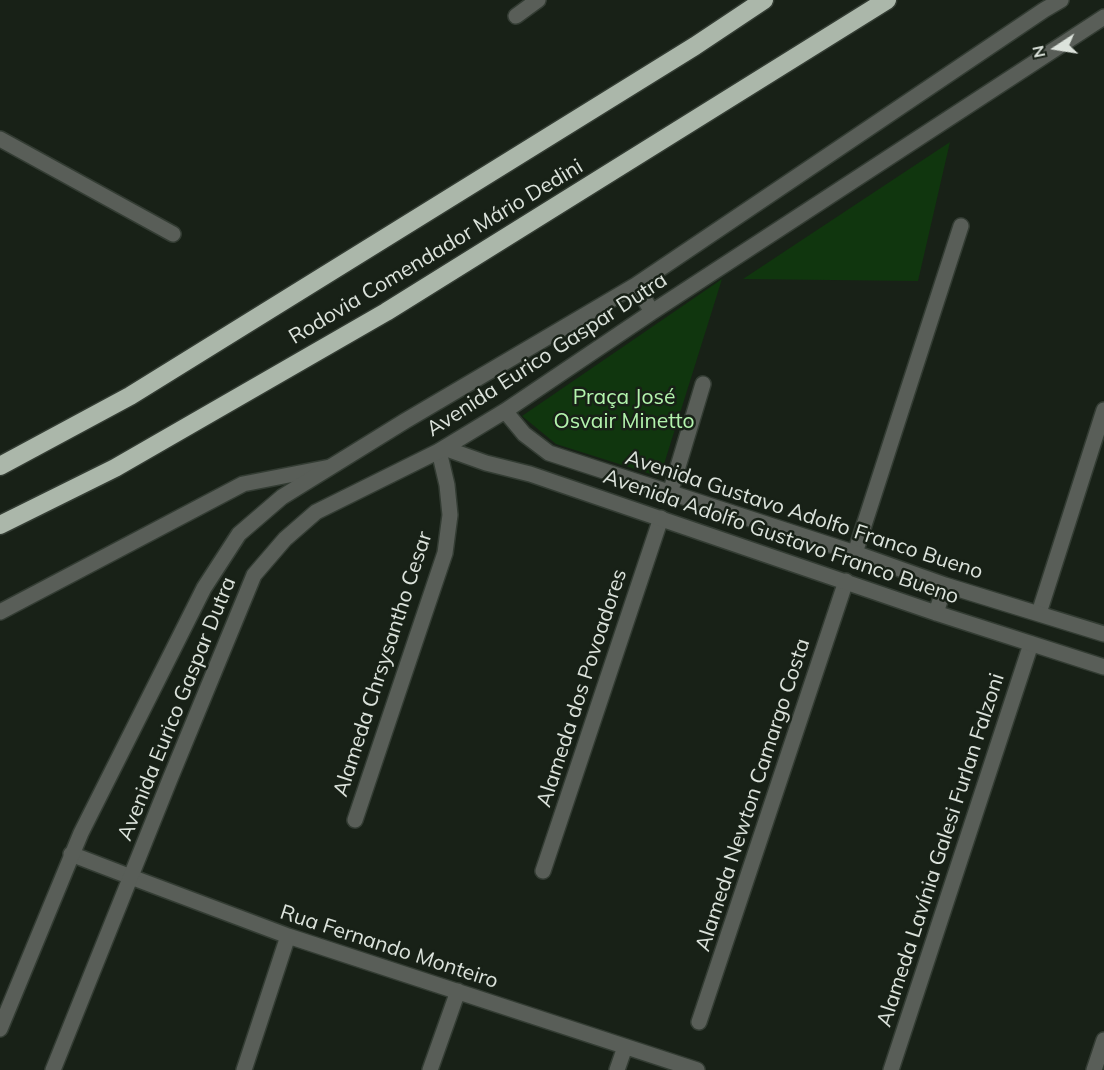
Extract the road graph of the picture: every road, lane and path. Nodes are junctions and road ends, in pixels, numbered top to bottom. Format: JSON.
{"nodes":[{"id":1,"x":538,"y":0,"type":"edge"},
{"id":2,"x":764,"y":0,"type":"edge"},
{"id":3,"x":886,"y":0,"type":"edge"},
{"id":4,"x":1061,"y":0,"type":"edge"},
{"id":5,"x":516,"y":16,"type":"dead end"},
{"id":6,"x":1104,"y":17,"type":"edge"},
{"id":7,"x":0,"y":139,"type":"edge"},
{"id":8,"x":961,"y":226,"type":"dead end"},
{"id":9,"x":173,"y":234,"type":"dead end"},
{"id":10,"x":636,"y":285,"type":"junction"},
{"id":11,"x":652,"y":312,"type":"junction"},
{"id":12,"x":703,"y":384,"type":"dead end"},
{"id":13,"x":1104,"y":410,"type":"edge"},
{"id":14,"x":505,"y":411,"type":"junction"},
{"id":15,"x":441,"y":449,"type":"junction"},
{"id":16,"x":0,"y":466,"type":"edge"},
{"id":17,"x":331,"y":467,"type":"junction"},
{"id":18,"x":670,"y":493,"type":"junction"},
{"id":19,"x":661,"y":519,"type":"junction"},
{"id":20,"x":0,"y":525,"type":"edge"},
{"id":21,"x":855,"y":553,"type":"junction"},
{"id":22,"x":846,"y":581,"type":"junction"},
{"id":23,"x":945,"y":585,"type":"junction"},
{"id":24,"x":0,"y":612,"type":"edge"},
{"id":25,"x":936,"y":613,"type":"junction"},
{"id":26,"x":1039,"y":613,"type":"junction"},
{"id":27,"x":1104,"y":634,"type":"edge"},
{"id":28,"x":1031,"y":644,"type":"junction"},
{"id":29,"x":1104,"y":668,"type":"edge"},
{"id":30,"x":355,"y":820,"type":"dead end"},
{"id":31,"x":72,"y":854,"type":"junction"},
{"id":32,"x":543,"y":871,"type":"dead end"},
{"id":33,"x":131,"y":878,"type":"junction"},
{"id":34,"x":288,"y":936,"type":"junction"},
{"id":35,"x":458,"y":992,"type":"junction"},
{"id":36,"x":699,"y":1022,"type":"dead end"},
{"id":37,"x":0,"y":1029,"type":"edge"},
{"id":38,"x":1104,"y":1040,"type":"edge"},
{"id":39,"x":625,"y":1047,"type":"junction"},
{"id":40,"x":53,"y":1070,"type":"edge"},
{"id":41,"x":244,"y":1070,"type":"edge"},
{"id":42,"x":430,"y":1070,"type":"edge"},
{"id":43,"x":617,"y":1070,"type":"edge"},
{"id":44,"x":697,"y":1070,"type":"edge"},
{"id":45,"x":891,"y":1070,"type":"edge"},
{"id":46,"x":1094,"y":1070,"type":"edge"}],
"edges":[{"from":1,"to":5,"type":"street"},
{"from":2,"to":16,"type":"highway","name":"Rodovia Comendador Mário Dedini"},
{"from":3,"to":20,"type":"highway","name":"Rodovia Comendador Mário Dedini"},
{"from":4,"to":10,"type":"street","name":"Avenida Eurico Gaspar Dutra"},
{"from":6,"to":11,"type":"street","name":"Avenida Eurico Gaspar Dutra"},
{"from":7,"to":9,"type":"street"},
{"from":8,"to":21,"type":"street"},
{"from":10,"to":11,"type":"street"},
{"from":10,"to":17,"type":"street","name":"Avenida Eurico Gaspar Dutra"},
{"from":11,"to":14,"type":"street","name":"Avenida Eurico Gaspar Dutra"},
{"from":12,"to":18,"type":"street"},
{"from":13,"to":26,"type":"street"},
{"from":14,"to":15,"type":"street","name":"Avenida Eurico Gaspar Dutra"},
{"from":14,"to":18,"type":"street","name":"Avenida Gustavo Adolfo Franco Bueno"},
{"from":15,"to":19,"type":"street","name":"Avenida Adolfo Gustavo Franco Bueno"},
{"from":15,"to":30,"type":"street","name":"Alameda Chrsysantho Cesar"},
{"from":15,"to":33,"type":"street","name":"Avenida Eurico Gaspar Dutra"},
{"from":17,"to":24,"type":"street"},
{"from":17,"to":31,"type":"street","name":"Avenida Eurico Gaspar Dutra"},
{"from":18,"to":21,"type":"street","name":"Avenida Gustavo Adolfo Franco Bueno"},
{"from":19,"to":22,"type":"street","name":"Avenida Adolfo Gustavo Franco Bueno"},
{"from":19,"to":32,"type":"street","name":"Alameda dos Povoadores"},
{"from":21,"to":23,"type":"street","name":"Avenida Gustavo Adolfo Franco Bueno"},
{"from":22,"to":25,"type":"street","name":"Avenida Adolfo Gustavo Franco Bueno"},
{"from":22,"to":36,"type":"street","name":"Alameda Newton Camargo Costa"},
{"from":23,"to":25,"type":"street"},
{"from":23,"to":26,"type":"street","name":"Avenida Gustavo Adolfo Franco Bueno"},
{"from":25,"to":28,"type":"street","name":"Avenida Adolfo Gustavo Franco Bueno"},
{"from":26,"to":27,"type":"street","name":"Avenida Gustavo Adolfo Franco Bueno"},
{"from":28,"to":29,"type":"street","name":"Avenida Adolfo Gustavo Franco Bueno"},
{"from":28,"to":45,"type":"street","name":"Alameda Lavínia Galesi Furlan Falzoni"},
{"from":31,"to":33,"type":"street","name":"Rua Fernando Monteiro"},
{"from":31,"to":37,"type":"street","name":"Avenida Eurico Gaspar Dutra"},
{"from":33,"to":34,"type":"street","name":"Rua Fernando Monteiro"},
{"from":33,"to":40,"type":"street","name":"Avenida Eurico Gaspar Dutra"},
{"from":34,"to":35,"type":"street","name":"Rua Fernando Monteiro"},
{"from":34,"to":41,"type":"street"},
{"from":35,"to":39,"type":"street","name":"Rua Fernando Monteiro"},
{"from":35,"to":42,"type":"street"},
{"from":38,"to":46,"type":"street"},
{"from":39,"to":43,"type":"street"},
{"from":39,"to":44,"type":"street","name":"Rua Fernando Monteiro"}]}
